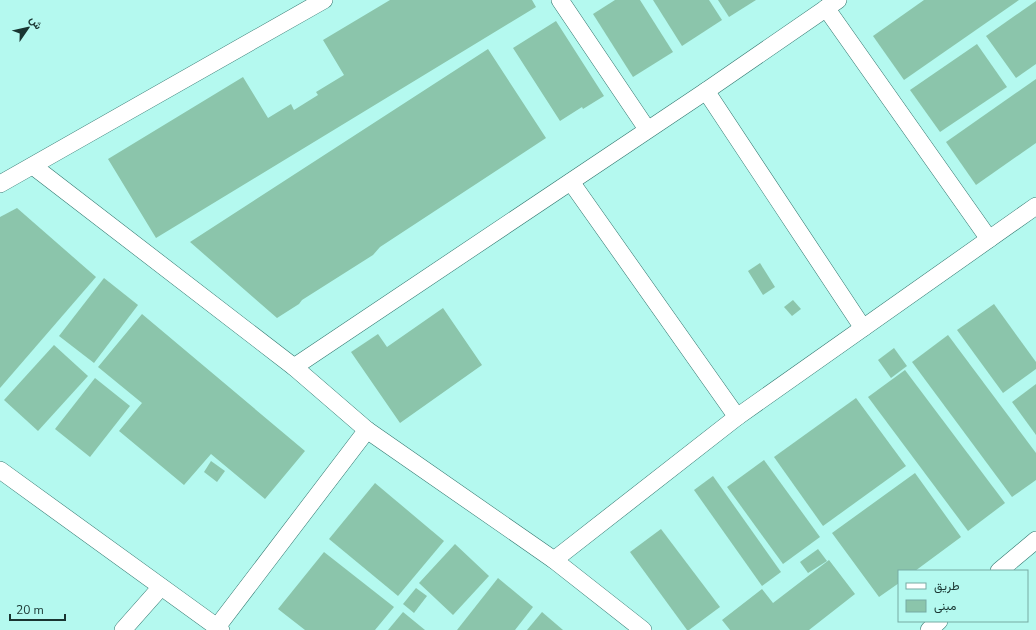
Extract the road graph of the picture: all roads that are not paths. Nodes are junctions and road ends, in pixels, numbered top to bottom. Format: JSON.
{"nodes":[{"id":1,"x":324,"y":0,"type":"edge"},
{"id":2,"x":560,"y":0,"type":"edge"},
{"id":3,"x":832,"y":4,"type":"edge"},
{"id":4,"x":706,"y":91,"type":"junction"},
{"id":5,"x":647,"y":129,"type":"junction"},
{"id":6,"x":33,"y":166,"type":"junction"},
{"id":7,"x":571,"y":182,"type":"junction"},
{"id":8,"x":0,"y":184,"type":"edge"},
{"id":9,"x":1036,"y":206,"type":"edge"},
{"id":10,"x":989,"y":239,"type":"junction"},
{"id":11,"x":863,"y":328,"type":"junction"},
{"id":12,"x":294,"y":367,"type":"junction"},
{"id":13,"x":737,"y":417,"type":"junction"},
{"id":14,"x":367,"y":430,"type":"junction"},
{"id":15,"x":0,"y":470,"type":"edge"},
{"id":16,"x":1036,"y":540,"type":"edge"},
{"id":17,"x":554,"y":560,"type":"junction"},
{"id":18,"x":1000,"y":570,"type":"edge"},
{"id":19,"x":161,"y":587,"type":"junction"},
{"id":20,"x":938,"y":622,"type":"edge"},
{"id":21,"x":219,"y":629,"type":"edge"},
{"id":22,"x":123,"y":630,"type":"edge"},
{"id":23,"x":643,"y":630,"type":"edge"},
{"id":24,"x":929,"y":630,"type":"edge"}],
"edges":[{"from":1,"to":6,"type":"street"},
{"from":2,"to":5,"type":"street"},
{"from":3,"to":4,"type":"street"},
{"from":3,"to":10,"type":"street"},
{"from":4,"to":5,"type":"street"},
{"from":4,"to":11,"type":"street"},
{"from":5,"to":7,"type":"street"},
{"from":6,"to":8,"type":"street"},
{"from":6,"to":12,"type":"street"},
{"from":7,"to":12,"type":"street"},
{"from":7,"to":13,"type":"street"},
{"from":9,"to":10,"type":"street"},
{"from":10,"to":11,"type":"street"},
{"from":11,"to":13,"type":"street"},
{"from":12,"to":14,"type":"street"},
{"from":13,"to":17,"type":"street"},
{"from":14,"to":17,"type":"street"},
{"from":14,"to":21,"type":"street"},
{"from":15,"to":19,"type":"street"},
{"from":16,"to":18,"type":"street"},
{"from":17,"to":23,"type":"street"},
{"from":19,"to":21,"type":"street"},
{"from":19,"to":22,"type":"street"},
{"from":20,"to":24,"type":"street"}]}
